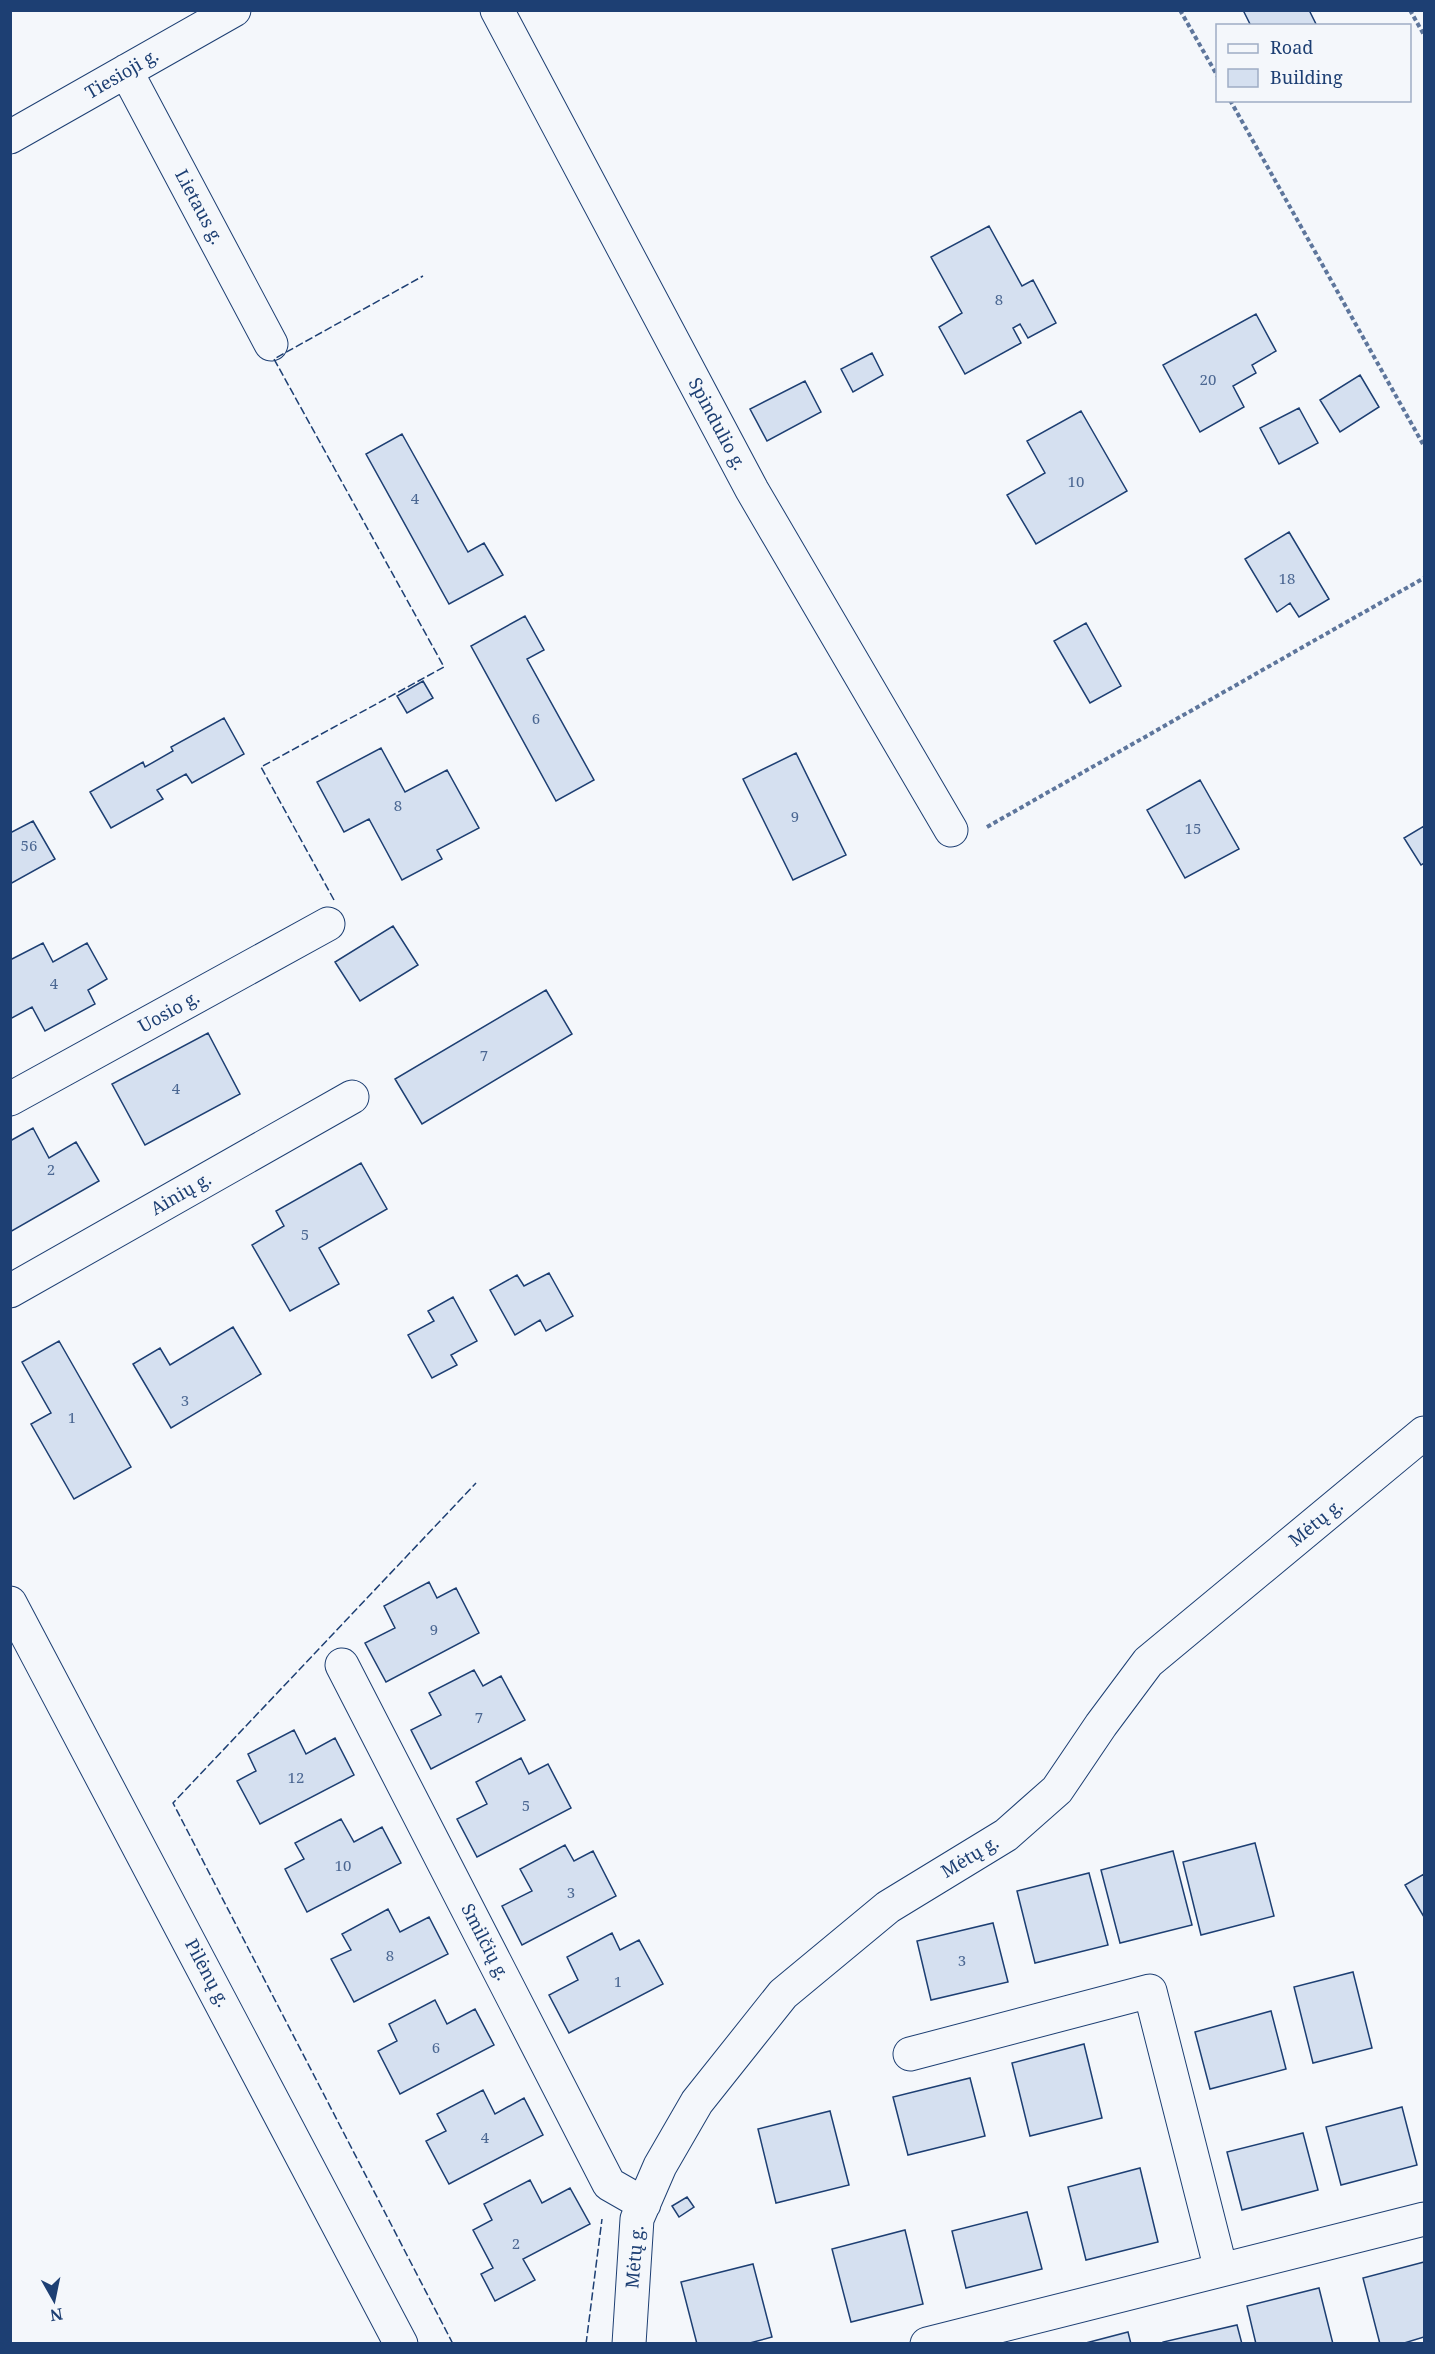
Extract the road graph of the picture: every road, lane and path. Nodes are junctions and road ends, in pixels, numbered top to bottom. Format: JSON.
{"nodes":[{"id":1,"x":234,"y":10,"type":"edge"},
{"id":2,"x":497,"y":10,"type":"edge"},
{"id":3,"x":1180,"y":10,"type":"edge"},
{"id":4,"x":1410,"y":10,"type":"edge"},
{"id":5,"x":1425,"y":35,"type":"edge"},
{"id":6,"x":126,"y":71,"type":"junction"},
{"id":7,"x":1216,"y":73,"type":"edge"},
{"id":8,"x":1231,"y":102,"type":"edge"},
{"id":9,"x":10,"y":137,"type":"edge"},
{"id":10,"x":271,"y":344,"type":"dead end"},
{"id":11,"x":1425,"y":446,"type":"edge"},
{"id":12,"x":1425,"y":578,"type":"edge"},
{"id":13,"x":951,"y":830,"type":"joint"},
{"id":14,"x":328,"y":924,"type":"dead end"},
{"id":15,"x":352,"y":1097,"type":"dead end"},
{"id":16,"x":10,"y":1099,"type":"edge"},
{"id":17,"x":10,"y":1291,"type":"edge"},
{"id":18,"x":1425,"y":1433,"type":"edge"},
{"id":19,"x":12,"y":1608,"type":"edge"},
{"id":20,"x":342,"y":1665,"type":"dead end"},
{"id":21,"x":910,"y":2054,"type":"dead end"},
{"id":22,"x":644,"y":2204,"type":"junction"},
{"id":23,"x":1425,"y":2219,"type":"edge"},
{"id":24,"x":1221,"y":2270,"type":"junction"},
{"id":25,"x":397,"y":2343,"type":"edge"},
{"id":26,"x":629,"y":2343,"type":"edge"},
{"id":27,"x":927,"y":2343,"type":"edge"}],
"edges":[{"from":1,"to":6,"type":"street","name":"Tiesioji g."},
{"from":2,"to":13,"type":"street","name":"Spindulio g."},
{"from":3,"to":7,"type":"path"},
{"from":4,"to":5,"type":"path"},
{"from":6,"to":9,"type":"street","name":"Tiesioji g."},
{"from":6,"to":10,"type":"street","name":"Lietaus g."},
{"from":8,"to":11,"type":"path"},
{"from":12,"to":13,"type":"path"},
{"from":14,"to":16,"type":"street","name":"Uosio g."},
{"from":15,"to":17,"type":"street","name":"Ainių g."},
{"from":18,"to":22,"type":"street","name":"Mėtų g."},
{"from":19,"to":25,"type":"street","name":"Pilėnų g."},
{"from":20,"to":22,"type":"street","name":"Smilčių g."},
{"from":21,"to":24,"type":"street"},
{"from":22,"to":26,"type":"street","name":"Mėtų g."},
{"from":23,"to":24,"type":"street"},
{"from":24,"to":27,"type":"street"}]}
